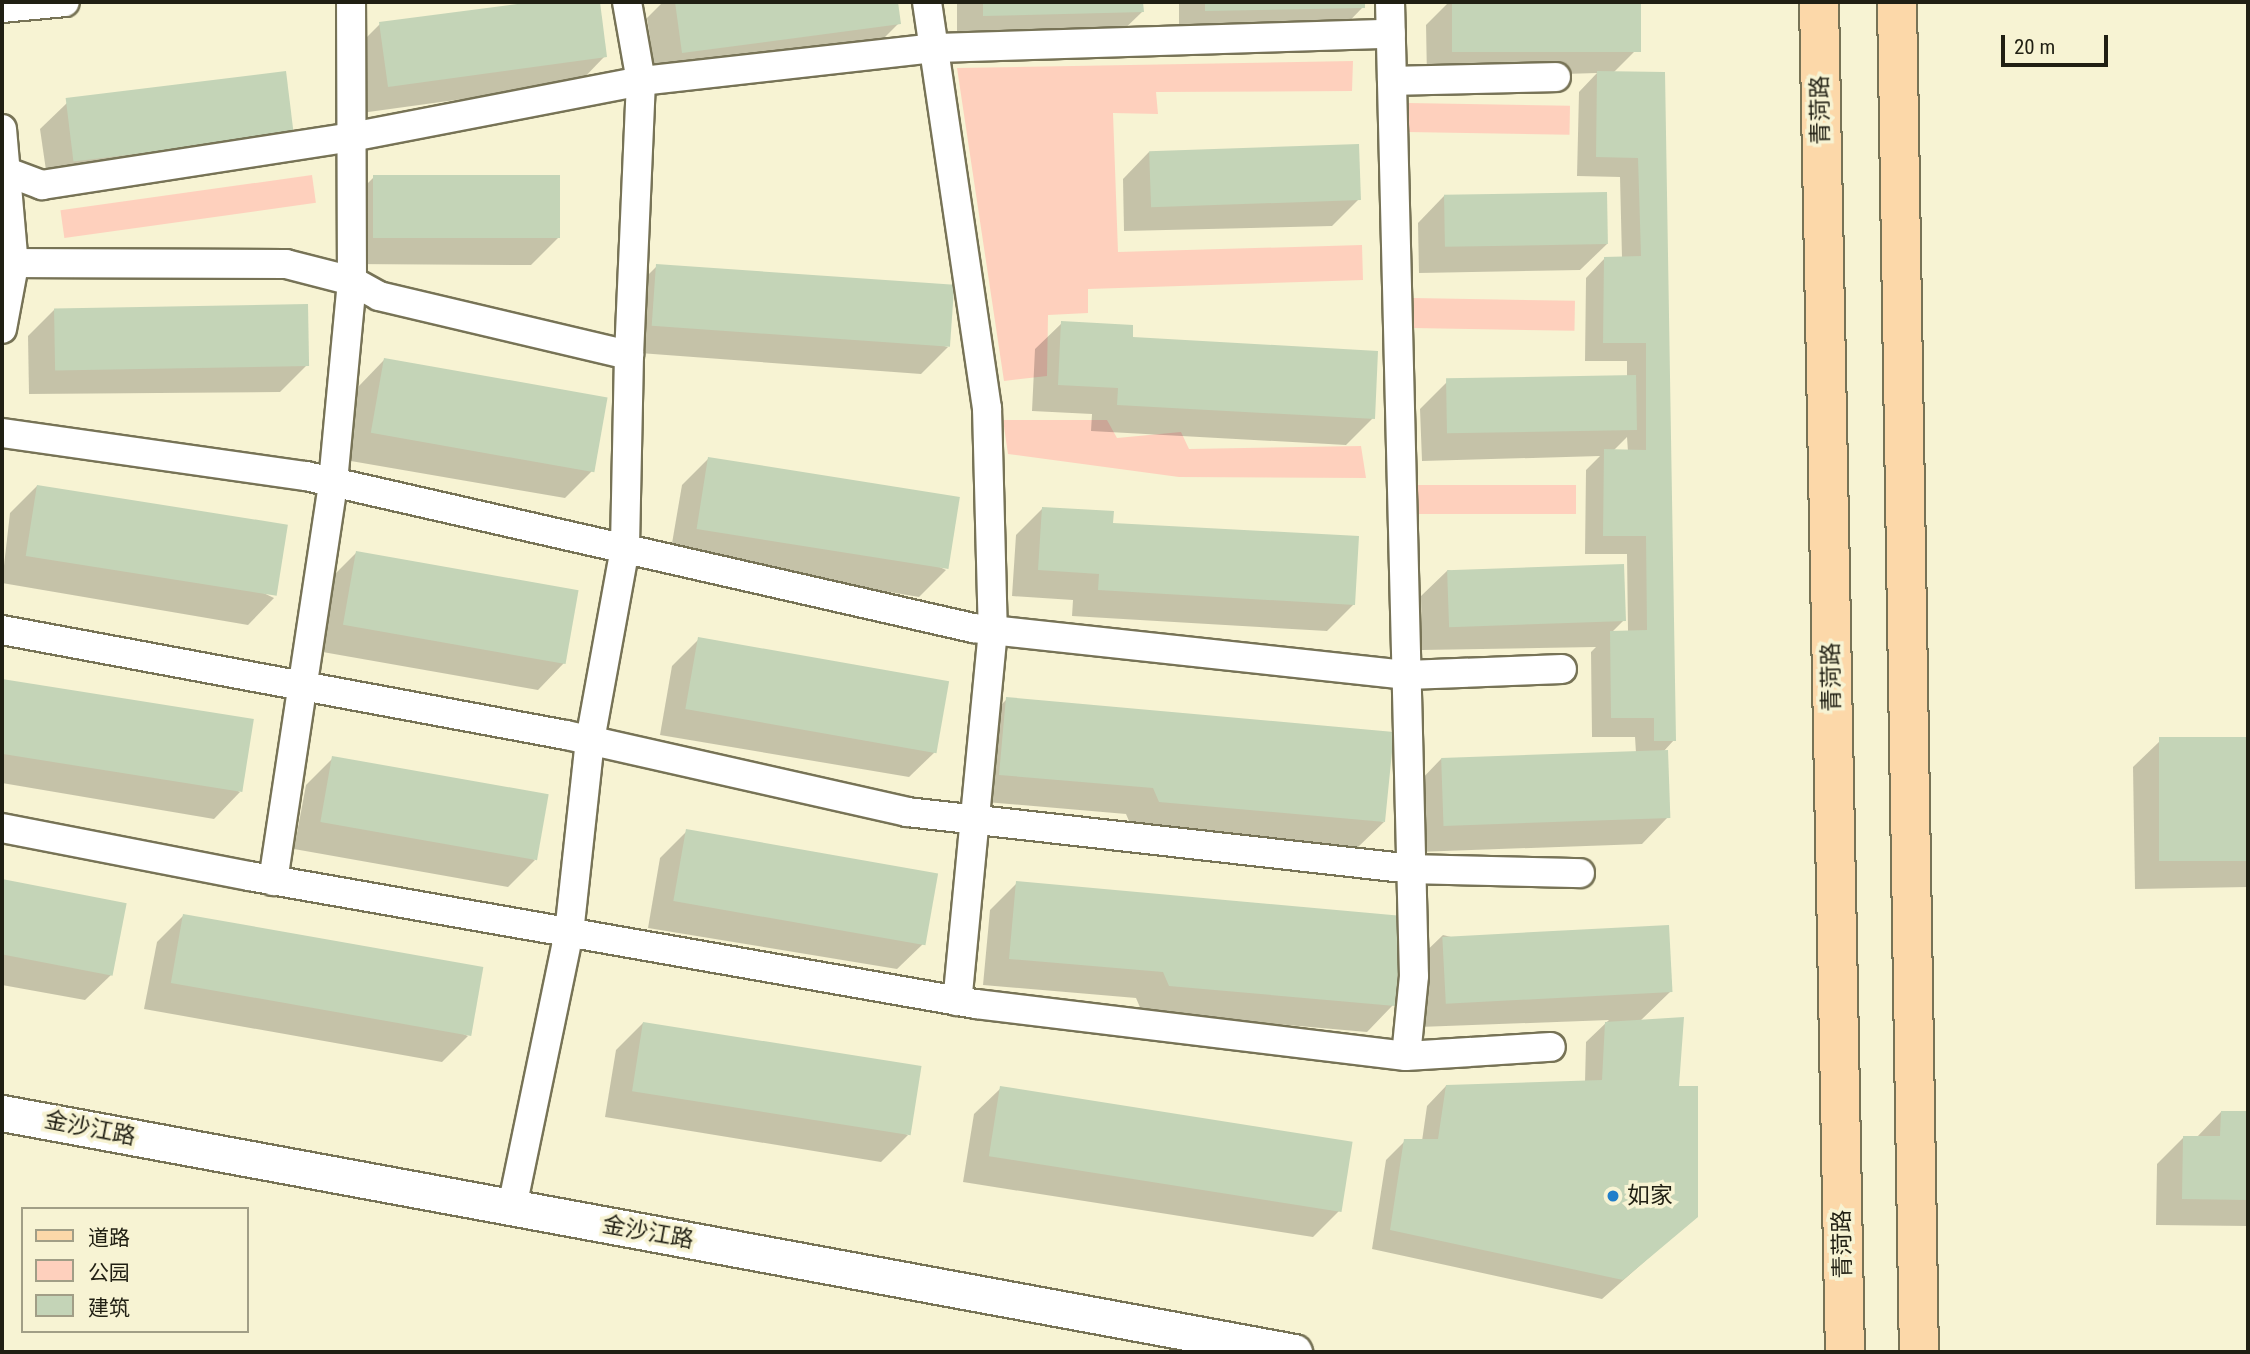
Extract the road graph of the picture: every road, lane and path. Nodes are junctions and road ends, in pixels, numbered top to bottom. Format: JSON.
{"nodes":[{"id":1,"x":65,"y":2,"type":"edge"},
{"id":2,"x":351,"y":2,"type":"edge"},
{"id":3,"x":628,"y":2,"type":"edge"},
{"id":4,"x":927,"y":2,"type":"edge"},
{"id":5,"x":1390,"y":2,"type":"edge"},
{"id":6,"x":1819,"y":2,"type":"edge"},
{"id":7,"x":1897,"y":2,"type":"edge"},
{"id":8,"x":2,"y":8,"type":"edge"},
{"id":9,"x":1391,"y":34,"type":"junction"},
{"id":10,"x":935,"y":48,"type":"junction"},
{"id":11,"x":1556,"y":76,"type":"dead end"},
{"id":12,"x":641,"y":81,"type":"junction"},
{"id":13,"x":1392,"y":81,"type":"junction"},
{"id":14,"x":2,"y":129,"type":"edge"},
{"id":15,"x":351,"y":137,"type":"junction"},
{"id":16,"x":4,"y":171,"type":"edge"},
{"id":17,"x":8,"y":264,"type":"edge"},
{"id":18,"x":352,"y":281,"type":"junction"},
{"id":19,"x":2,"y":329,"type":"edge"},
{"id":20,"x":629,"y":355,"type":"junction"},
{"id":21,"x":2,"y":433,"type":"edge"},
{"id":22,"x":333,"y":482,"type":"junction"},
{"id":23,"x":625,"y":548,"type":"junction"},
{"id":24,"x":2,"y":630,"type":"edge"},
{"id":25,"x":993,"y":630,"type":"junction"},
{"id":26,"x":1562,"y":669,"type":"dead end"},
{"id":27,"x":1407,"y":675,"type":"junction"},
{"id":28,"x":301,"y":688,"type":"junction"},
{"id":29,"x":590,"y":740,"type":"junction"},
{"id":30,"x":975,"y":820,"type":"junction"},
{"id":31,"x":2,"y":828,"type":"edge"},
{"id":32,"x":1412,"y":869,"type":"junction"},
{"id":33,"x":1580,"y":873,"type":"dead end"},
{"id":34,"x":273,"y":881,"type":"junction"},
{"id":35,"x":569,"y":932,"type":"junction"},
{"id":36,"x":957,"y":1001,"type":"junction"},
{"id":37,"x":1550,"y":1047,"type":"dead end"},
{"id":38,"x":1406,"y":1056,"type":"junction"},
{"id":39,"x":2,"y":1113,"type":"edge"},
{"id":40,"x":512,"y":1208,"type":"junction"},
{"id":41,"x":1294,"y":1352,"type":"edge"},
{"id":42,"x":1845,"y":1352,"type":"edge"},
{"id":43,"x":1919,"y":1352,"type":"edge"}],
"edges":[{"from":1,"to":8,"type":"street"},
{"from":2,"to":15,"type":"street"},
{"from":3,"to":12,"type":"street"},
{"from":4,"to":10,"type":"street"},
{"from":5,"to":9,"type":"street"},
{"from":6,"to":42,"type":"main road","name":"青菏路"},
{"from":7,"to":43,"type":"main road"},
{"from":9,"to":10,"type":"street"},
{"from":9,"to":13,"type":"street"},
{"from":10,"to":12,"type":"street"},
{"from":10,"to":25,"type":"street"},
{"from":11,"to":13,"type":"street"},
{"from":12,"to":15,"type":"street"},
{"from":12,"to":20,"type":"street"},
{"from":13,"to":27,"type":"street"},
{"from":14,"to":16,"type":"street"},
{"from":15,"to":16,"type":"street"},
{"from":15,"to":18,"type":"street"},
{"from":16,"to":17,"type":"street"},
{"from":17,"to":18,"type":"street"},
{"from":17,"to":19,"type":"street"},
{"from":18,"to":20,"type":"street"},
{"from":18,"to":22,"type":"street"},
{"from":20,"to":23,"type":"street"},
{"from":21,"to":22,"type":"street"},
{"from":22,"to":23,"type":"street"},
{"from":22,"to":28,"type":"street"},
{"from":23,"to":25,"type":"street"},
{"from":23,"to":29,"type":"street"},
{"from":24,"to":28,"type":"street"},
{"from":25,"to":27,"type":"street"},
{"from":25,"to":30,"type":"street"},
{"from":26,"to":27,"type":"street"},
{"from":27,"to":32,"type":"street"},
{"from":28,"to":29,"type":"street"},
{"from":28,"to":34,"type":"street"},
{"from":29,"to":30,"type":"street"},
{"from":29,"to":35,"type":"street"},
{"from":30,"to":32,"type":"street"},
{"from":30,"to":36,"type":"street"},
{"from":31,"to":34,"type":"street"},
{"from":32,"to":33,"type":"street"},
{"from":32,"to":38,"type":"street"},
{"from":34,"to":35,"type":"street"},
{"from":35,"to":36,"type":"street"},
{"from":35,"to":40,"type":"street"},
{"from":36,"to":38,"type":"street"},
{"from":37,"to":38,"type":"street"},
{"from":39,"to":40,"type":"street","name":"金沙江路"},
{"from":40,"to":41,"type":"street","name":"金沙江路"}]}
